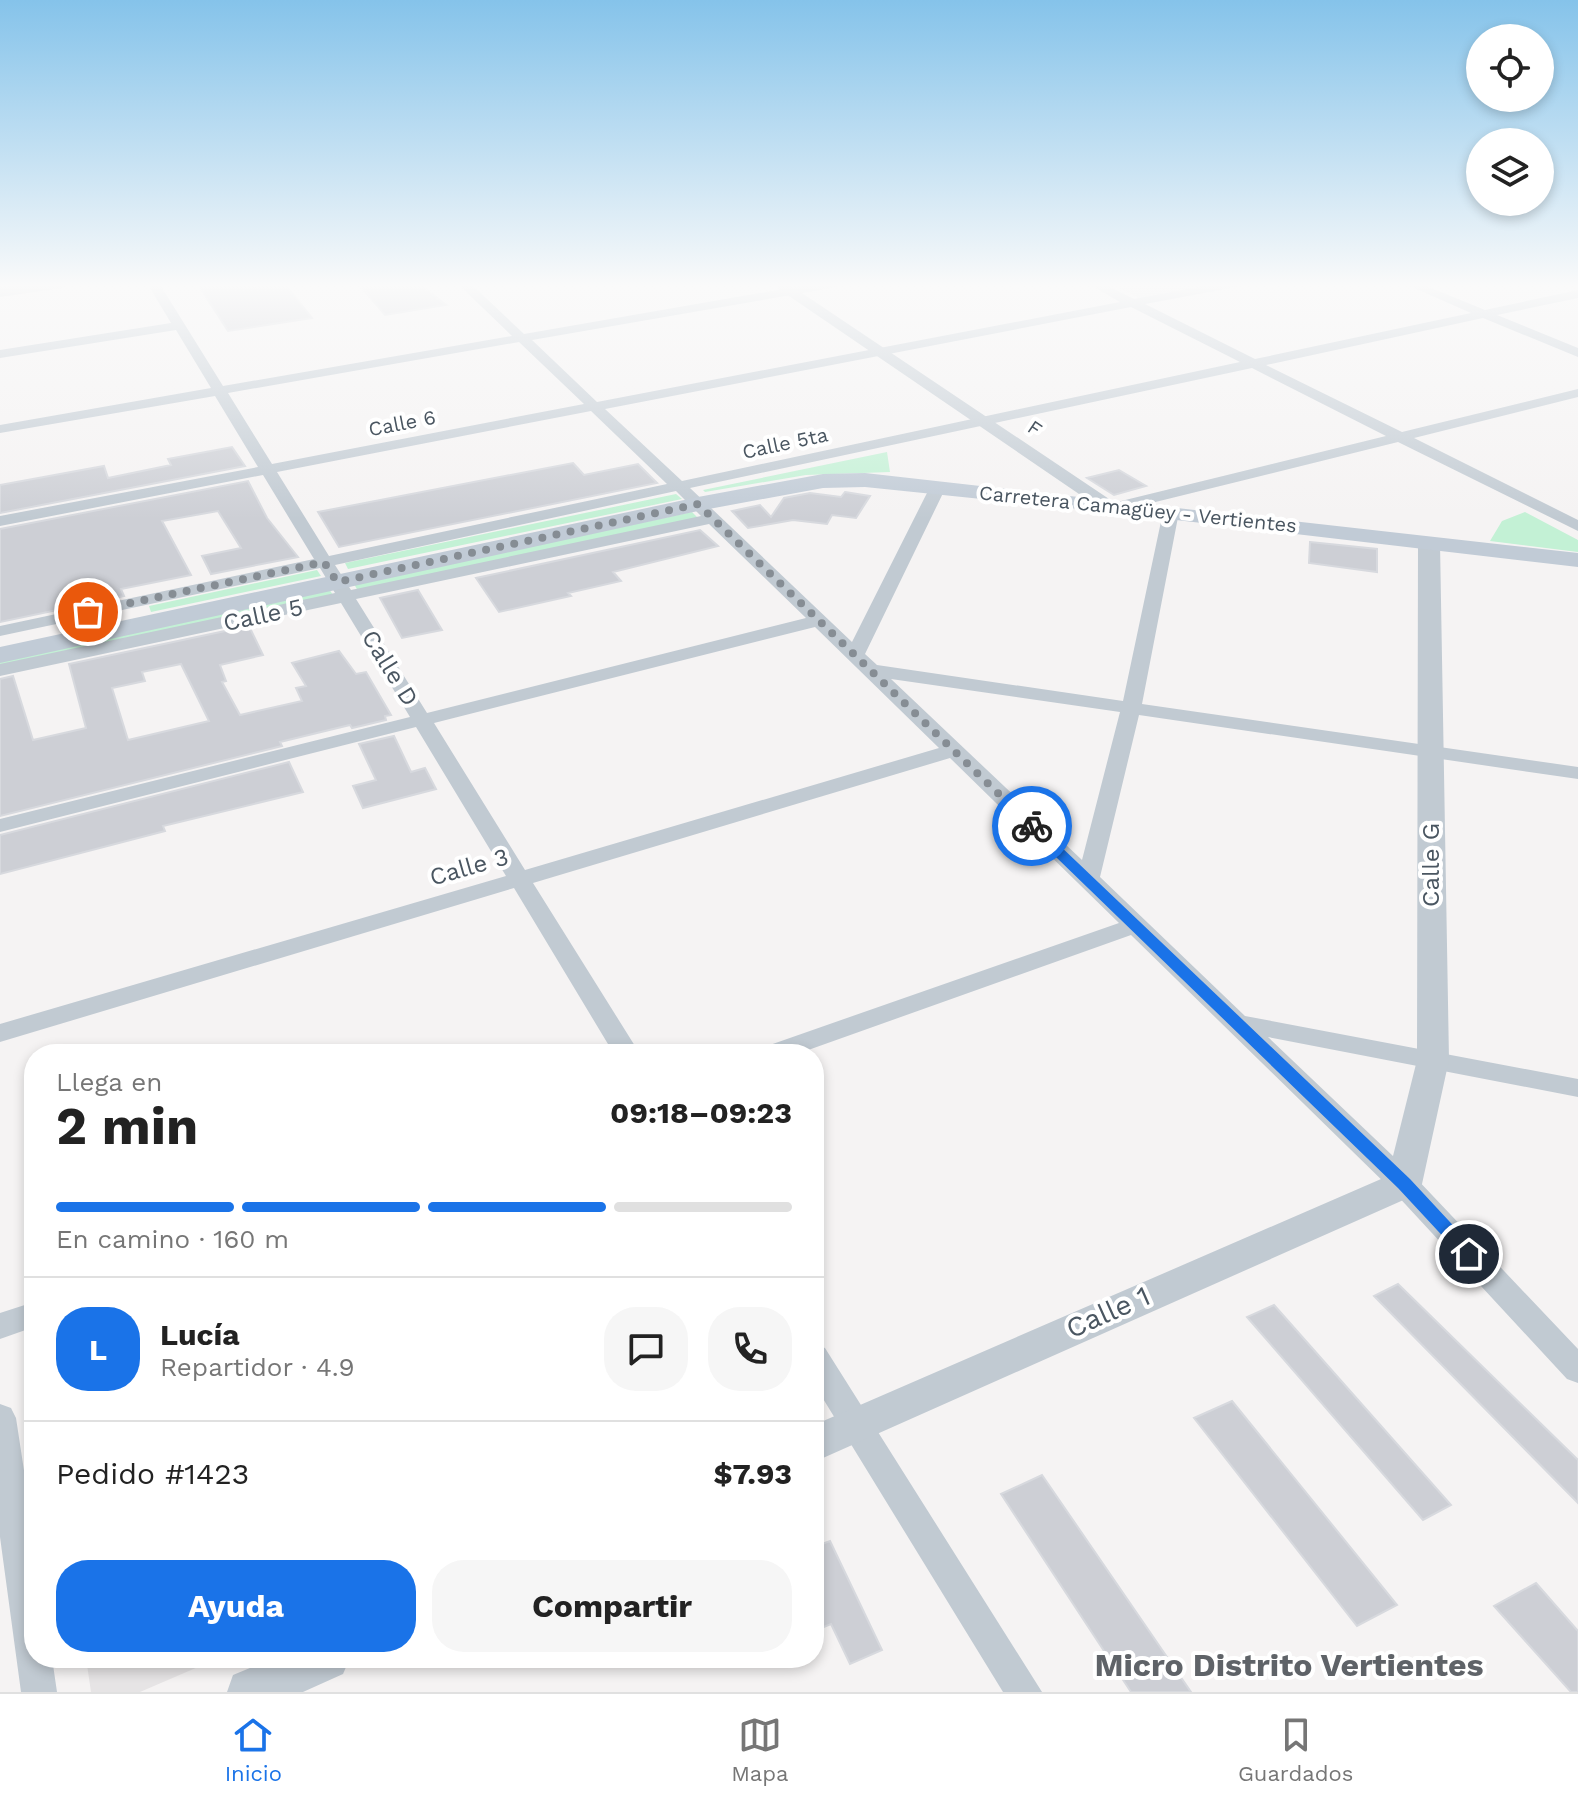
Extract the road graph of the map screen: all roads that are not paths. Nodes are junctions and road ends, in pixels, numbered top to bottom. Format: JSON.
{"nodes":[{"id":1,"x":201,"y":362,"type":"edge"},
{"id":2,"x":385,"y":362,"type":"edge"},
{"id":3,"x":548,"y":362,"type":"edge"},
{"id":4,"x":824,"y":362,"type":"edge"},
{"id":5,"x":897,"y":362,"type":"edge"},
{"id":6,"x":1249,"y":362,"type":"edge"},
{"id":7,"x":1262,"y":362,"type":"edge"},
{"id":8,"x":1253,"y":364,"type":"junction"},
{"id":9,"x":218,"y":391,"type":"junction"},
{"id":10,"x":1578,"y":393,"type":"edge"},
{"id":11,"x":595,"y":406,"type":"junction"},
{"id":12,"x":984,"y":421,"type":"junction"},
{"id":13,"x":0,"y":429,"type":"edge"},
{"id":14,"x":1400,"y":437,"type":"junction"},
{"id":15,"x":266,"y":470,"type":"junction"},
{"id":16,"x":679,"y":486,"type":"junction"},
{"id":17,"x":938,"y":487,"type":"junction"},
{"id":18,"x":1114,"y":505,"type":"junction"},
{"id":19,"x":706,"y":511,"type":"junction"},
{"id":20,"x":1171,"y":512,"type":"junction"},
{"id":21,"x":0,"y":521,"type":"edge"},
{"id":22,"x":1577,"y":525,"type":"edge"},
{"id":23,"x":1429,"y":543,"type":"junction"},
{"id":24,"x":1578,"y":560,"type":"edge"},
{"id":25,"x":336,"y":580,"type":"junction"},
{"id":26,"x":819,"y":620,"type":"junction"},
{"id":27,"x":0,"y":631,"type":"edge"},
{"id":28,"x":0,"y":655,"type":"edge"},
{"id":29,"x":863,"y":662,"type":"junction"},
{"id":30,"x":0,"y":670,"type":"edge"},
{"id":31,"x":1131,"y":708,"type":"junction"},
{"id":32,"x":422,"y":720,"type":"junction"},
{"id":33,"x":952,"y":751,"type":"junction"},
{"id":34,"x":1431,"y":751,"type":"junction"},
{"id":35,"x":1578,"y":773,"type":"edge"},
{"id":36,"x":0,"y":826,"type":"edge"},
{"id":37,"x":517,"y":879,"type":"junction"},
{"id":38,"x":1088,"y":879,"type":"junction"},
{"id":39,"x":1136,"y":925,"type":"junction"},
{"id":40,"x":1237,"y":1022,"type":"junction"},
{"id":41,"x":0,"y":1033,"type":"edge"},
{"id":42,"x":621,"y":1044,"type":"edge"},
{"id":43,"x":798,"y":1044,"type":"edge"},
{"id":44,"x":1433,"y":1060,"type":"junction"},
{"id":45,"x":1578,"y":1088,"type":"edge"},
{"id":46,"x":1404,"y":1184,"type":"junction"},
{"id":47,"x":24,"y":1318,"type":"edge"},
{"id":48,"x":0,"y":1326,"type":"edge"},
{"id":49,"x":1578,"y":1370,"type":"edge"},
{"id":50,"x":824,"y":1373,"type":"edge"},
{"id":51,"x":0,"y":1418,"type":"edge"},
{"id":52,"x":856,"y":1425,"type":"junction"},
{"id":53,"x":824,"y":1439,"type":"edge"},
{"id":54,"x":24,"y":1587,"type":"edge"},
{"id":55,"x":36,"y":1668,"type":"edge"},
{"id":56,"x":304,"y":1668,"type":"edge"},
{"id":57,"x":39,"y":1692,"type":"edge"},
{"id":58,"x":250,"y":1692,"type":"edge"},
{"id":59,"x":1024,"y":1692,"type":"edge"}],
"edges":[{"from":1,"to":9,"type":"street","name":"Calle D"},
{"from":2,"to":9,"type":"street"},
{"from":3,"to":11,"type":"street"},
{"from":4,"to":11,"type":"street","name":"Calle 6"},
{"from":5,"to":12,"type":"street","name":"F"},
{"from":6,"to":8,"type":"street"},
{"from":7,"to":8,"type":"street","name":"Calle 5ta"},
{"from":8,"to":12,"type":"street","name":"Calle 5ta"},
{"from":8,"to":14,"type":"street"},
{"from":9,"to":13,"type":"street"},
{"from":9,"to":15,"type":"street","name":"Calle D"},
{"from":10,"to":14,"type":"street"},
{"from":11,"to":15,"type":"street","name":"Calle 6"},
{"from":11,"to":16,"type":"street"},
{"from":12,"to":16,"type":"street","name":"Calle 5ta"},
{"from":12,"to":18,"type":"street","name":"F"},
{"from":14,"to":18,"type":"street"},
{"from":14,"to":22,"type":"street"},
{"from":15,"to":21,"type":"street","name":"Calle 6"},
{"from":15,"to":25,"type":"street","name":"Calle D"},
{"from":16,"to":19,"type":"street"},
{"from":16,"to":25,"type":"street","name":"Calle 5ta"},
{"from":17,"to":18,"type":"main road","name":"Carretera Camagüey - Vertientes"},
{"from":17,"to":19,"type":"main road","name":"Carretera Camagüey - Vertientes"},
{"from":17,"to":29,"type":"street"},
{"from":18,"to":20,"type":"main road","name":"Carretera Camagüey - Vertientes"},
{"from":19,"to":25,"type":"main road","name":"Calle 5"},
{"from":19,"to":26,"type":"street"},
{"from":20,"to":23,"type":"main road","name":"Carretera Camagüey - Vertientes"},
{"from":20,"to":31,"type":"street"},
{"from":23,"to":24,"type":"main road","name":"Carretera Camagüey - Vertientes"},
{"from":23,"to":34,"type":"street","name":"Calle G"},
{"from":25,"to":27,"type":"street","name":"Calle 5ta"},
{"from":25,"to":28,"type":"main road","name":"Calle 5"},
{"from":25,"to":30,"type":"street","name":"Calle 5"},
{"from":25,"to":32,"type":"street","name":"Calle D"},
{"from":26,"to":29,"type":"street"},
{"from":26,"to":32,"type":"street"},
{"from":29,"to":31,"type":"street"},
{"from":29,"to":33,"type":"street"},
{"from":31,"to":34,"type":"street"},
{"from":31,"to":38,"type":"street"},
{"from":32,"to":36,"type":"street"},
{"from":32,"to":37,"type":"street","name":"Calle D"},
{"from":33,"to":37,"type":"street","name":"Calle 3"},
{"from":33,"to":38,"type":"street"},
{"from":34,"to":35,"type":"street"},
{"from":34,"to":44,"type":"street","name":"Calle G"},
{"from":37,"to":41,"type":"street","name":"Calle 3"},
{"from":37,"to":42,"type":"street","name":"Calle D"},
{"from":38,"to":39,"type":"street"},
{"from":39,"to":40,"type":"street"},
{"from":39,"to":43,"type":"street"},
{"from":40,"to":44,"type":"street"},
{"from":40,"to":46,"type":"street"},
{"from":44,"to":45,"type":"street"},
{"from":44,"to":46,"type":"street","name":"Calle G"},
{"from":46,"to":49,"type":"street"},
{"from":46,"to":52,"type":"street","name":"Calle 1"},
{"from":47,"to":48,"type":"street"},
{"from":50,"to":52,"type":"street"},
{"from":51,"to":54,"type":"street"},
{"from":52,"to":53,"type":"street","name":"Calle 1"},
{"from":52,"to":59,"type":"street"},
{"from":55,"to":57,"type":"street"},
{"from":56,"to":58,"type":"street"}]}
